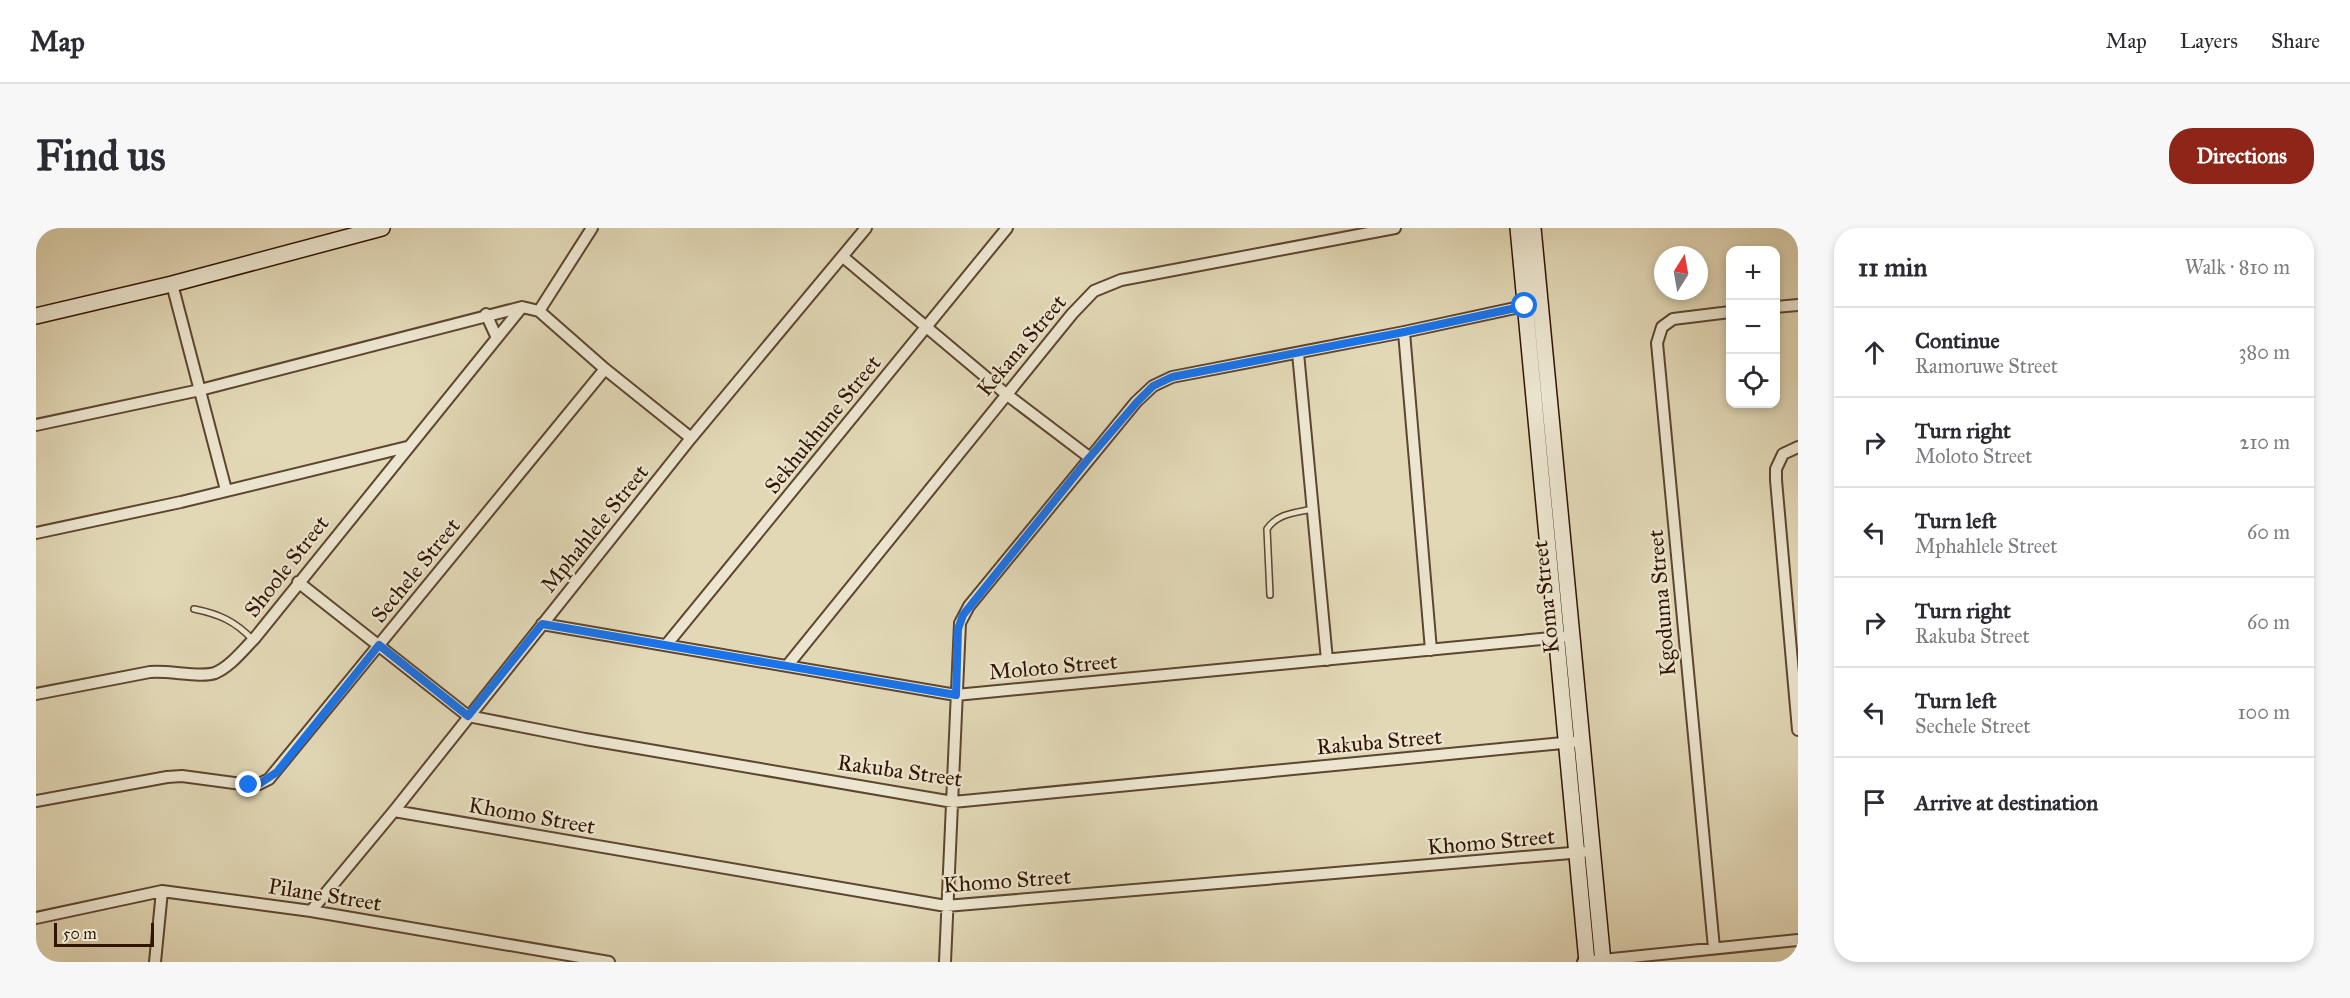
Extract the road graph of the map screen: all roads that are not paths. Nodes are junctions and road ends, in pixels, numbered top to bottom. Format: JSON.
{"nodes":[{"id":1,"x":382,"y":228,"type":"edge"},
{"id":2,"x":592,"y":228,"type":"edge"},
{"id":3,"x":866,"y":228,"type":"edge"},
{"id":4,"x":1007,"y":228,"type":"edge"},
{"id":5,"x":1395,"y":228,"type":"edge"},
{"id":6,"x":1518,"y":228,"type":"edge"},
{"id":7,"x":1533,"y":228,"type":"edge"},
{"id":8,"x":843,"y":257,"type":"junction"},
{"id":9,"x":172,"y":284,"type":"junction"},
{"id":10,"x":1533,"y":304,"type":"junction"},
{"id":11,"x":1798,"y":305,"type":"edge"},
{"id":12,"x":522,"y":307,"type":"junction"},
{"id":13,"x":1780,"y":307,"type":"edge"},
{"id":14,"x":539,"y":311,"type":"junction"},
{"id":15,"x":1726,"y":313,"type":"edge"},
{"id":16,"x":486,"y":314,"type":"junction"},
{"id":17,"x":36,"y":316,"type":"edge"},
{"id":18,"x":927,"y":326,"type":"junction"},
{"id":19,"x":1404,"y":332,"type":"junction"},
{"id":20,"x":497,"y":338,"type":"junction"},
{"id":21,"x":1298,"y":353,"type":"junction"},
{"id":22,"x":605,"y":369,"type":"junction"},
{"id":23,"x":200,"y":390,"type":"junction"},
{"id":24,"x":1006,"y":394,"type":"junction"},
{"id":25,"x":36,"y":425,"type":"edge"},
{"id":26,"x":691,"y":438,"type":"junction"},
{"id":27,"x":407,"y":447,"type":"junction"},
{"id":28,"x":1798,"y":447,"type":"edge"},
{"id":29,"x":1089,"y":458,"type":"junction"},
{"id":30,"x":226,"y":490,"type":"junction"},
{"id":31,"x":1313,"y":510,"type":"junction"},
{"id":32,"x":36,"y":533,"type":"edge"},
{"id":33,"x":298,"y":582,"type":"junction"},
{"id":34,"x":1270,"y":595,"type":"dead end"},
{"id":35,"x":194,"y":609,"type":"dead end"},
{"id":36,"x":542,"y":624,"type":"junction"},
{"id":37,"x":1563,"y":637,"type":"junction"},
{"id":38,"x":253,"y":640,"type":"junction"},
{"id":39,"x":667,"y":644,"type":"junction"},
{"id":40,"x":379,"y":645,"type":"junction"},
{"id":41,"x":1431,"y":650,"type":"junction"},
{"id":42,"x":1327,"y":660,"type":"junction"},
{"id":43,"x":787,"y":666,"type":"junction"},
{"id":44,"x":36,"y":694,"type":"edge"},
{"id":45,"x":956,"y":695,"type":"junction"},
{"id":46,"x":468,"y":716,"type":"junction"},
{"id":47,"x":1798,"y":722,"type":"edge"},
{"id":48,"x":1582,"y":741,"type":"junction"},
{"id":49,"x":1566,"y":743,"type":"junction"},
{"id":50,"x":36,"y":801,"type":"edge"},
{"id":51,"x":953,"y":802,"type":"junction"},
{"id":52,"x":394,"y":811,"type":"junction"},
{"id":53,"x":1585,"y":852,"type":"junction"},
{"id":54,"x":162,"y":891,"type":"junction"},
{"id":55,"x":946,"y":906,"type":"junction"},
{"id":56,"x":311,"y":911,"type":"junction"},
{"id":57,"x":36,"y":918,"type":"edge"},
{"id":58,"x":1798,"y":940,"type":"edge"},
{"id":59,"x":1714,"y":948,"type":"junction"},
{"id":60,"x":587,"y":960,"type":"edge"},
{"id":61,"x":1603,"y":961,"type":"edge"},
{"id":62,"x":155,"y":962,"type":"edge"},
{"id":63,"x":609,"y":962,"type":"edge"},
{"id":64,"x":945,"y":962,"type":"edge"},
{"id":65,"x":1585,"y":962,"type":"edge"}],
"edges":[{"from":1,"to":9,"type":"main road"},
{"from":2,"to":14,"type":"street"},
{"from":3,"to":8,"type":"street","name":"Mphahlele Street"},
{"from":4,"to":18,"type":"street","name":"Sekhukhune Street"},
{"from":5,"to":24,"type":"street","name":"Kekana Street"},
{"from":6,"to":10,"type":"main road","name":"Koma Street"},
{"from":7,"to":10,"type":"main road","name":"Koma Street"},
{"from":8,"to":18,"type":"street"},
{"from":8,"to":26,"type":"street","name":"Mphahlele Street"},
{"from":9,"to":17,"type":"main road"},
{"from":9,"to":23,"type":"street"},
{"from":10,"to":19,"type":"street"},
{"from":10,"to":37,"type":"main road","name":"Koma Street"},
{"from":11,"to":13,"type":"street"},
{"from":12,"to":14,"type":"street"},
{"from":12,"to":16,"type":"street"},
{"from":12,"to":20,"type":"street","name":"Shoole Street"},
{"from":14,"to":22,"type":"street"},
{"from":15,"to":59,"type":"street","name":"Kgoduma Street"},
{"from":16,"to":20,"type":"street"},
{"from":16,"to":23,"type":"street"},
{"from":18,"to":24,"type":"street"},
{"from":18,"to":39,"type":"street","name":"Sekhukhune Street"},
{"from":19,"to":21,"type":"street"},
{"from":19,"to":41,"type":"street"},
{"from":20,"to":27,"type":"street","name":"Shoole Street"},
{"from":21,"to":29,"type":"street"},
{"from":21,"to":31,"type":"street"},
{"from":22,"to":26,"type":"street"},
{"from":22,"to":40,"type":"street","name":"Sechele Street"},
{"from":23,"to":25,"type":"street"},
{"from":23,"to":30,"type":"street"},
{"from":24,"to":29,"type":"street"},
{"from":24,"to":43,"type":"street","name":"Kekana Street"},
{"from":26,"to":36,"type":"street","name":"Mphahlele Street"},
{"from":27,"to":30,"type":"street"},
{"from":27,"to":33,"type":"street","name":"Shoole Street"},
{"from":28,"to":47,"type":"street"},
{"from":29,"to":45,"type":"street"},
{"from":30,"to":32,"type":"street"},
{"from":31,"to":34,"type":"lane"},
{"from":31,"to":42,"type":"street"},
{"from":33,"to":38,"type":"street","name":"Shoole Street"},
{"from":33,"to":40,"type":"street","name":"Rakuba Street"},
{"from":35,"to":38,"type":"lane"},
{"from":36,"to":39,"type":"street","name":"Moloto Street"},
{"from":36,"to":46,"type":"street","name":"Mphahlele Street"},
{"from":37,"to":41,"type":"street","name":"Moloto Street"},
{"from":37,"to":48,"type":"main road","name":"Koma Street"},
{"from":37,"to":49,"type":"main road","name":"Koma Street"},
{"from":38,"to":44,"type":"street","name":"Shoole Street"},
{"from":39,"to":43,"type":"street","name":"Moloto Street"},
{"from":40,"to":46,"type":"street","name":"Rakuba Street"},
{"from":40,"to":50,"type":"street","name":"Sechele Street"},
{"from":41,"to":42,"type":"street","name":"Moloto Street"},
{"from":42,"to":45,"type":"street","name":"Moloto Street"},
{"from":43,"to":45,"type":"street","name":"Moloto Street"},
{"from":45,"to":51,"type":"street"},
{"from":46,"to":51,"type":"street","name":"Rakuba Street"},
{"from":46,"to":52,"type":"street","name":"Mphahlele Street"},
{"from":48,"to":49,"type":"street","name":"Rakuba Street"},
{"from":48,"to":53,"type":"main road","name":"Koma Street"},
{"from":49,"to":51,"type":"street","name":"Rakuba Street"},
{"from":49,"to":53,"type":"main road","name":"Koma Street"},
{"from":51,"to":55,"type":"street"},
{"from":52,"to":55,"type":"street","name":"Khomo Street"},
{"from":52,"to":56,"type":"street","name":"Mphahlele Street"},
{"from":53,"to":55,"type":"street","name":"Khomo Street"},
{"from":53,"to":61,"type":"main road","name":"Koma Street"},
{"from":53,"to":65,"type":"main road","name":"Koma Street"},
{"from":54,"to":56,"type":"street","name":"Pilane Street"},
{"from":54,"to":57,"type":"street","name":"Pilane Street"},
{"from":54,"to":62,"type":"street"},
{"from":55,"to":64,"type":"street"},
{"from":56,"to":60,"type":"street","name":"Pilane Street"},
{"from":58,"to":59,"type":"street"},
{"from":59,"to":61,"type":"street"},
{"from":60,"to":63,"type":"street","name":"Pilane Street"},
{"from":61,"to":65,"type":"street"}]}
